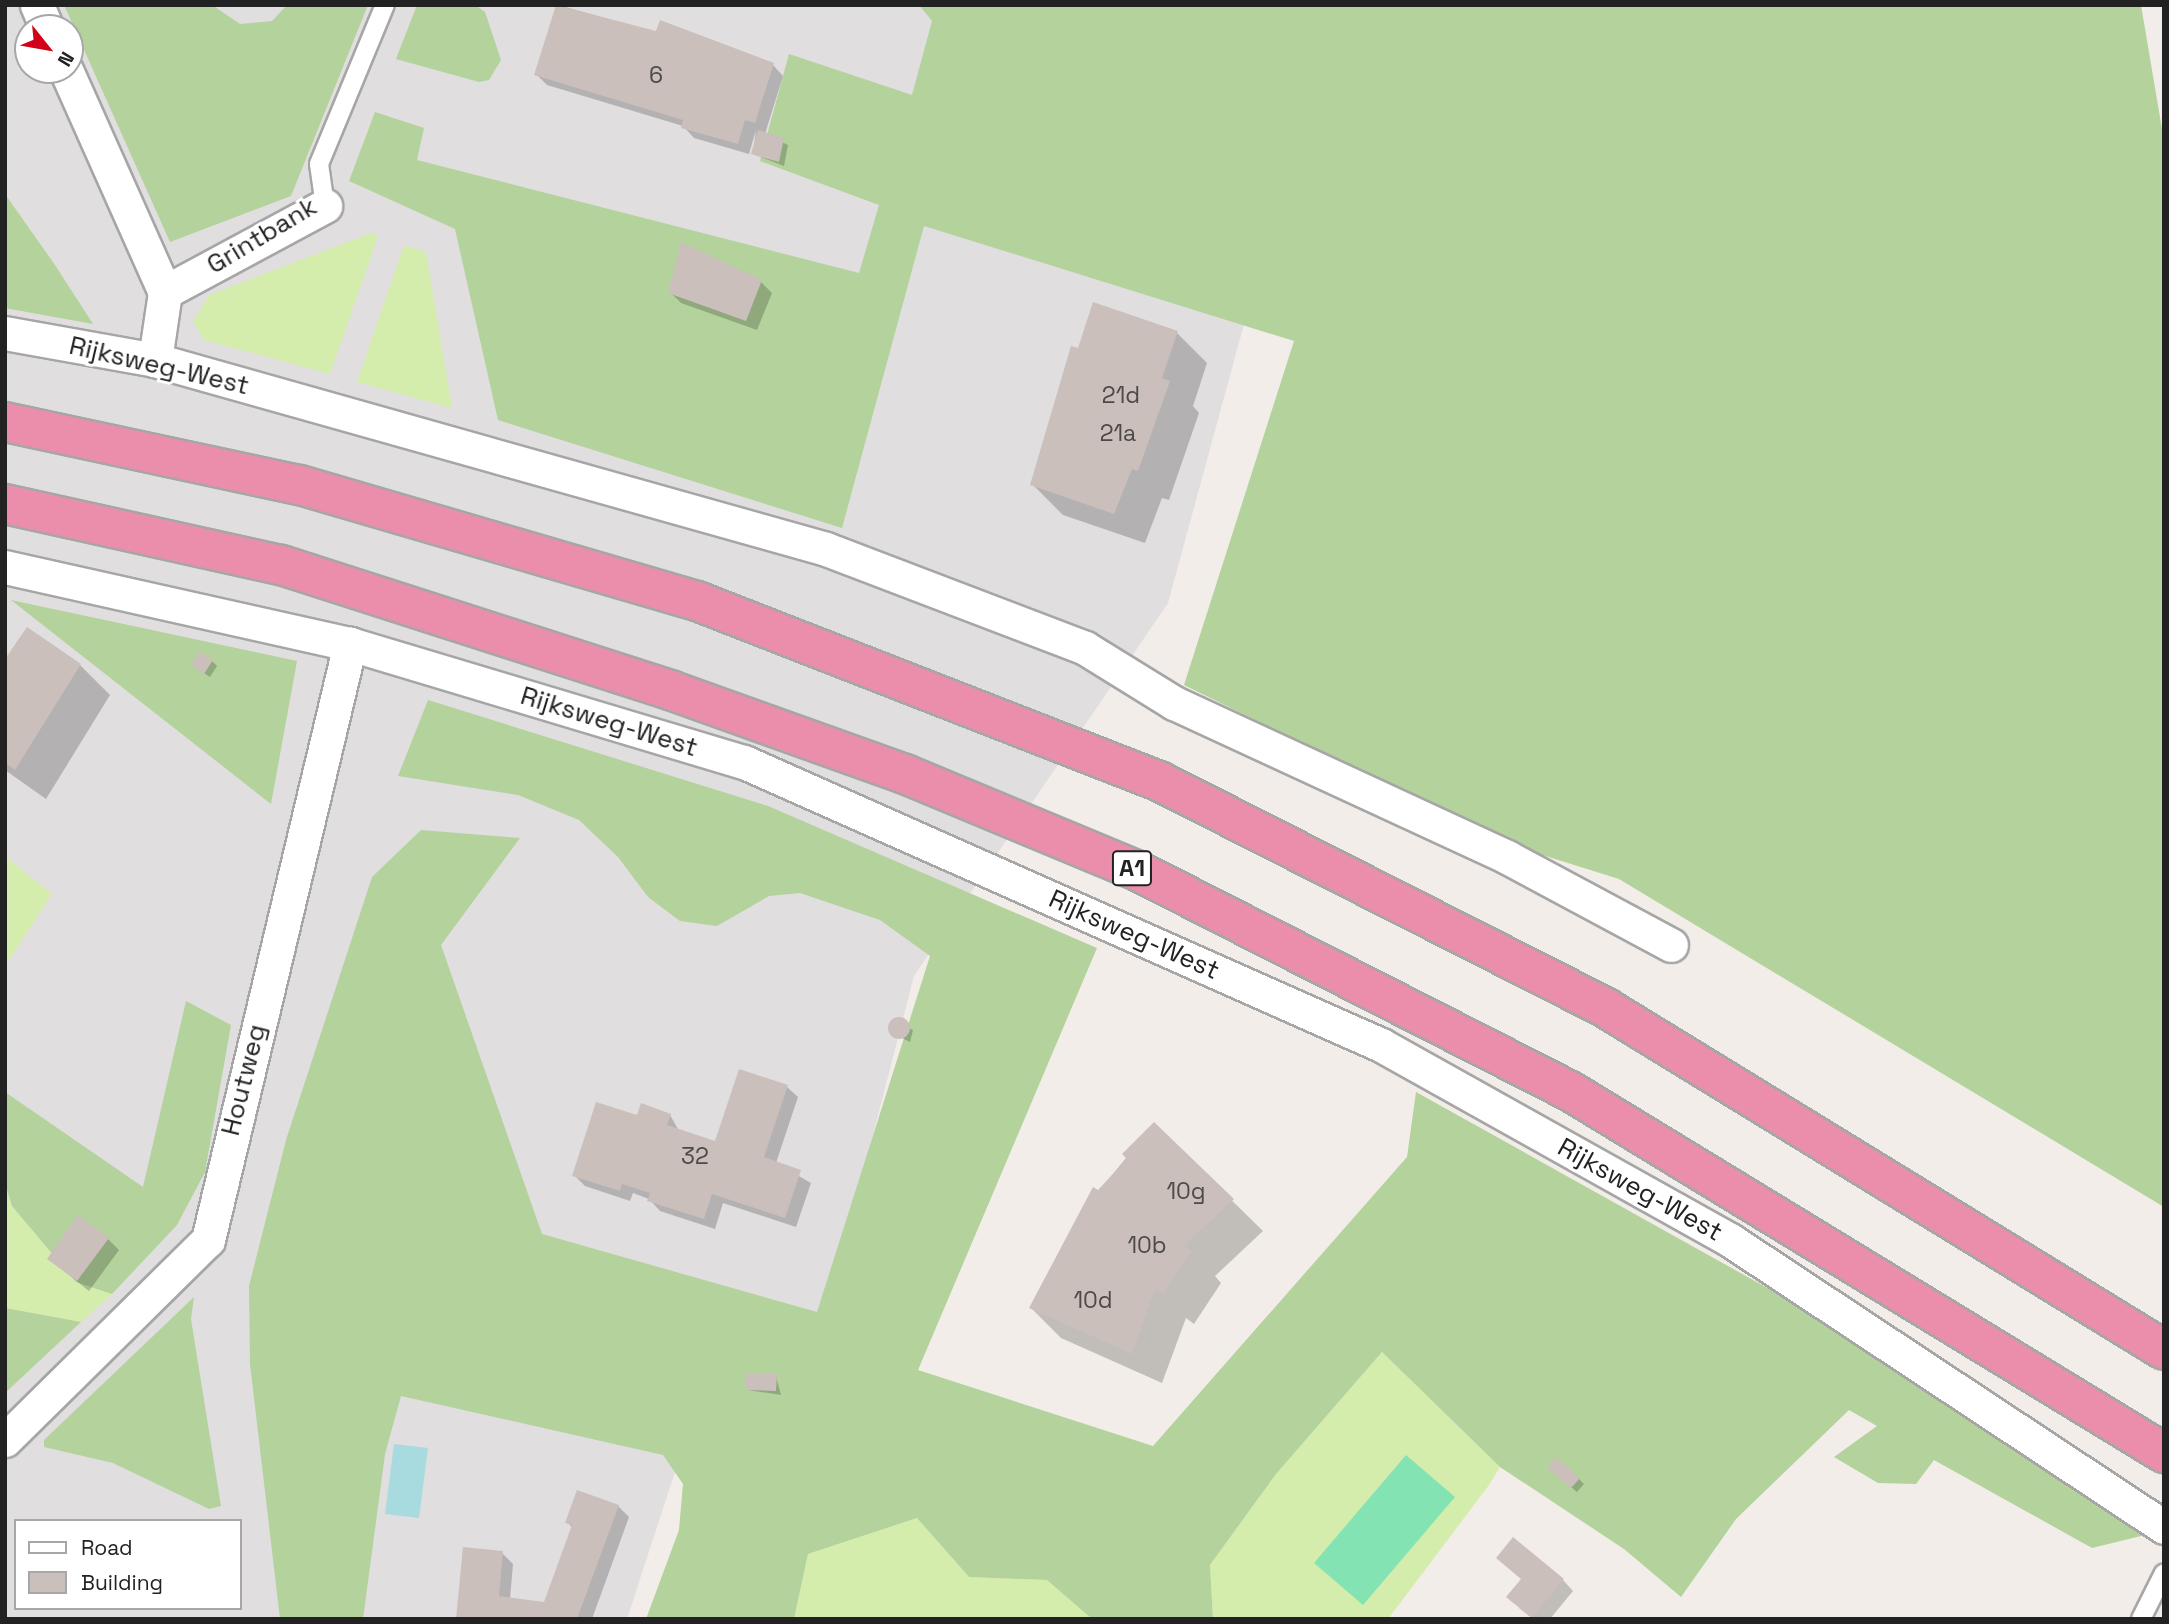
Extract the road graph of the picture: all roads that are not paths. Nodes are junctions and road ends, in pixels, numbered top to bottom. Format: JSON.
{"nodes":[{"id":1,"x":386,"y":5,"type":"edge"},
{"id":2,"x":72,"y":84,"type":"edge"},
{"id":3,"x":326,"y":206,"type":"joint"},
{"id":4,"x":165,"y":292,"type":"junction"},
{"id":5,"x":5,"y":333,"type":"edge"},
{"id":6,"x":155,"y":360,"type":"junction"},
{"id":7,"x":5,"y":422,"type":"edge"},
{"id":8,"x":5,"y":504,"type":"edge"},
{"id":9,"x":5,"y":567,"type":"edge"},
{"id":10,"x":350,"y":644,"type":"junction"},
{"id":11,"x":1671,"y":945,"type":"dead end"},
{"id":12,"x":2164,"y":1350,"type":"edge"},
{"id":13,"x":5,"y":1440,"type":"edge"},
{"id":14,"x":2164,"y":1453,"type":"edge"},
{"id":15,"x":2164,"y":1527,"type":"edge"},
{"id":16,"x":2164,"y":1573,"type":"edge"},
{"id":17,"x":2141,"y":1619,"type":"edge"}],
"edges":[{"from":1,"to":3,"type":"lane","name":"Grintbank"},
{"from":2,"to":4,"type":"street"},
{"from":3,"to":4,"type":"street","name":"Grintbank"},
{"from":4,"to":6,"type":"street"},
{"from":5,"to":6,"type":"street","name":"Rijksweg-West"},
{"from":6,"to":11,"type":"street","name":"Rijksweg-West"},
{"from":7,"to":12,"type":"highway"},
{"from":8,"to":14,"type":"highway","number":"A1"},
{"from":9,"to":10,"type":"street","name":"Rijksweg-West"},
{"from":10,"to":13,"type":"street","name":"Houtweg"},
{"from":10,"to":15,"type":"street","name":"Rijksweg-West"},
{"from":16,"to":17,"type":"lane"}]}
